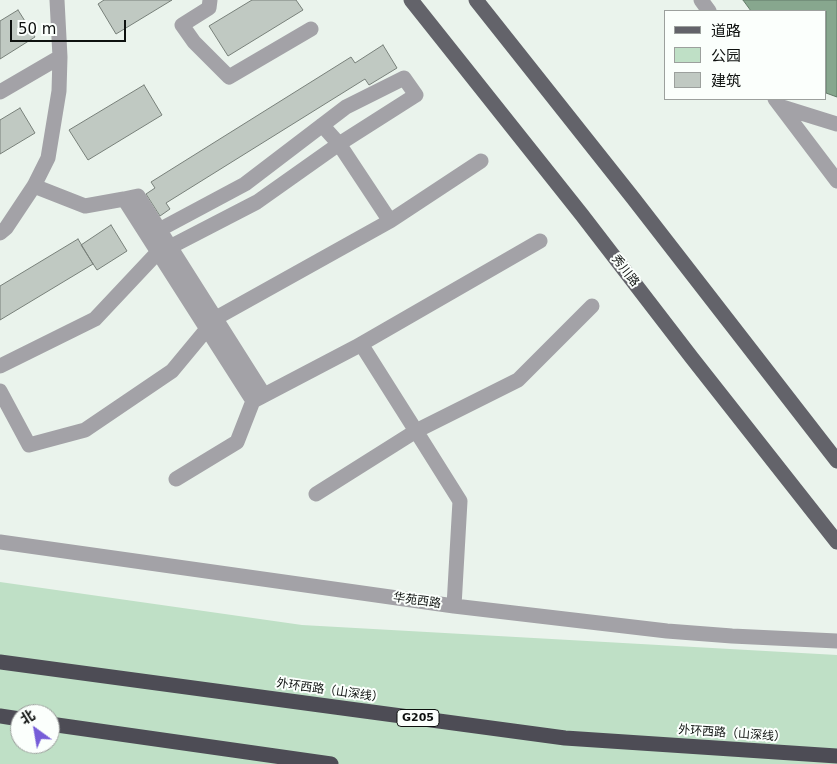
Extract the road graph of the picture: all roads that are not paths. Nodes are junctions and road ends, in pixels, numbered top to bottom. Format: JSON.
{"nodes":[{"id":1,"x":57,"y":0,"type":"edge"},
{"id":2,"x":210,"y":0,"type":"edge"},
{"id":3,"x":411,"y":0,"type":"edge"},
{"id":4,"x":476,"y":0,"type":"edge"},
{"id":5,"x":701,"y":0,"type":"edge"},
{"id":6,"x":709,"y":10,"type":"edge"},
{"id":7,"x":311,"y":29,"type":"dead end"},
{"id":8,"x":60,"y":57,"type":"junction"},
{"id":9,"x":0,"y":92,"type":"edge"},
{"id":10,"x":778,"y":103,"type":"edge"},
{"id":11,"x":837,"y":124,"type":"edge"},
{"id":12,"x":322,"y":125,"type":"junction"},
{"id":13,"x":339,"y":144,"type":"junction"},
{"id":14,"x":481,"y":160,"type":"dead end"},
{"id":15,"x":837,"y":181,"type":"edge"},
{"id":16,"x":34,"y":186,"type":"junction"},
{"id":17,"x":124,"y":199,"type":"junction"},
{"id":18,"x":390,"y":221,"type":"junction"},
{"id":19,"x":159,"y":230,"type":"junction"},
{"id":20,"x":0,"y":233,"type":"edge"},
{"id":21,"x":540,"y":241,"type":"dead end"},
{"id":22,"x":164,"y":250,"type":"junction"},
{"id":23,"x":592,"y":306,"type":"dead end"},
{"id":24,"x":211,"y":324,"type":"junction"},
{"id":25,"x":361,"y":344,"type":"junction"},
{"id":26,"x":0,"y":366,"type":"edge"},
{"id":27,"x":0,"y":391,"type":"edge"},
{"id":28,"x":258,"y":398,"type":"junction"},
{"id":29,"x":416,"y":431,"type":"junction"},
{"id":30,"x":837,"y":461,"type":"edge"},
{"id":31,"x":176,"y":479,"type":"dead end"},
{"id":32,"x":316,"y":494,"type":"dead end"},
{"id":33,"x":0,"y":542,"type":"edge"},
{"id":34,"x":837,"y":542,"type":"edge"},
{"id":35,"x":454,"y":606,"type":"junction"},
{"id":36,"x":837,"y":641,"type":"edge"},
{"id":37,"x":0,"y":662,"type":"edge"},
{"id":38,"x":60,"y":725,"type":"edge"},
{"id":39,"x":837,"y":756,"type":"edge"},
{"id":40,"x":331,"y":764,"type":"edge"}],
"edges":[{"from":1,"to":8,"type":"street"},
{"from":2,"to":7,"type":"street"},
{"from":3,"to":34,"type":"main road","name":"秀川路"},
{"from":4,"to":30,"type":"main road"},
{"from":5,"to":6,"type":"street"},
{"from":8,"to":9,"type":"street"},
{"from":8,"to":16,"type":"street"},
{"from":10,"to":11,"type":"street"},
{"from":10,"to":15,"type":"street"},
{"from":12,"to":13,"type":"street"},
{"from":12,"to":13,"type":"street"},
{"from":12,"to":19,"type":"street"},
{"from":13,"to":18,"type":"street"},
{"from":13,"to":22,"type":"street"},
{"from":14,"to":18,"type":"street"},
{"from":16,"to":17,"type":"street"},
{"from":16,"to":20,"type":"street"},
{"from":17,"to":19,"type":"street"},
{"from":17,"to":22,"type":"street"},
{"from":18,"to":24,"type":"street"},
{"from":19,"to":22,"type":"street"},
{"from":21,"to":25,"type":"street"},
{"from":22,"to":24,"type":"street"},
{"from":22,"to":26,"type":"street"},
{"from":23,"to":29,"type":"street"},
{"from":24,"to":27,"type":"street"},
{"from":24,"to":28,"type":"street"},
{"from":25,"to":28,"type":"street"},
{"from":25,"to":29,"type":"street"},
{"from":28,"to":31,"type":"street"},
{"from":29,"to":32,"type":"street"},
{"from":29,"to":35,"type":"street"},
{"from":33,"to":35,"type":"street","name":"华苑西路"},
{"from":35,"to":36,"type":"street","name":"华苑西路"},
{"from":37,"to":39,"type":"highway","name":"外环西路（山深线）","number":"G205"},
{"from":38,"to":40,"type":"highway"}]}
